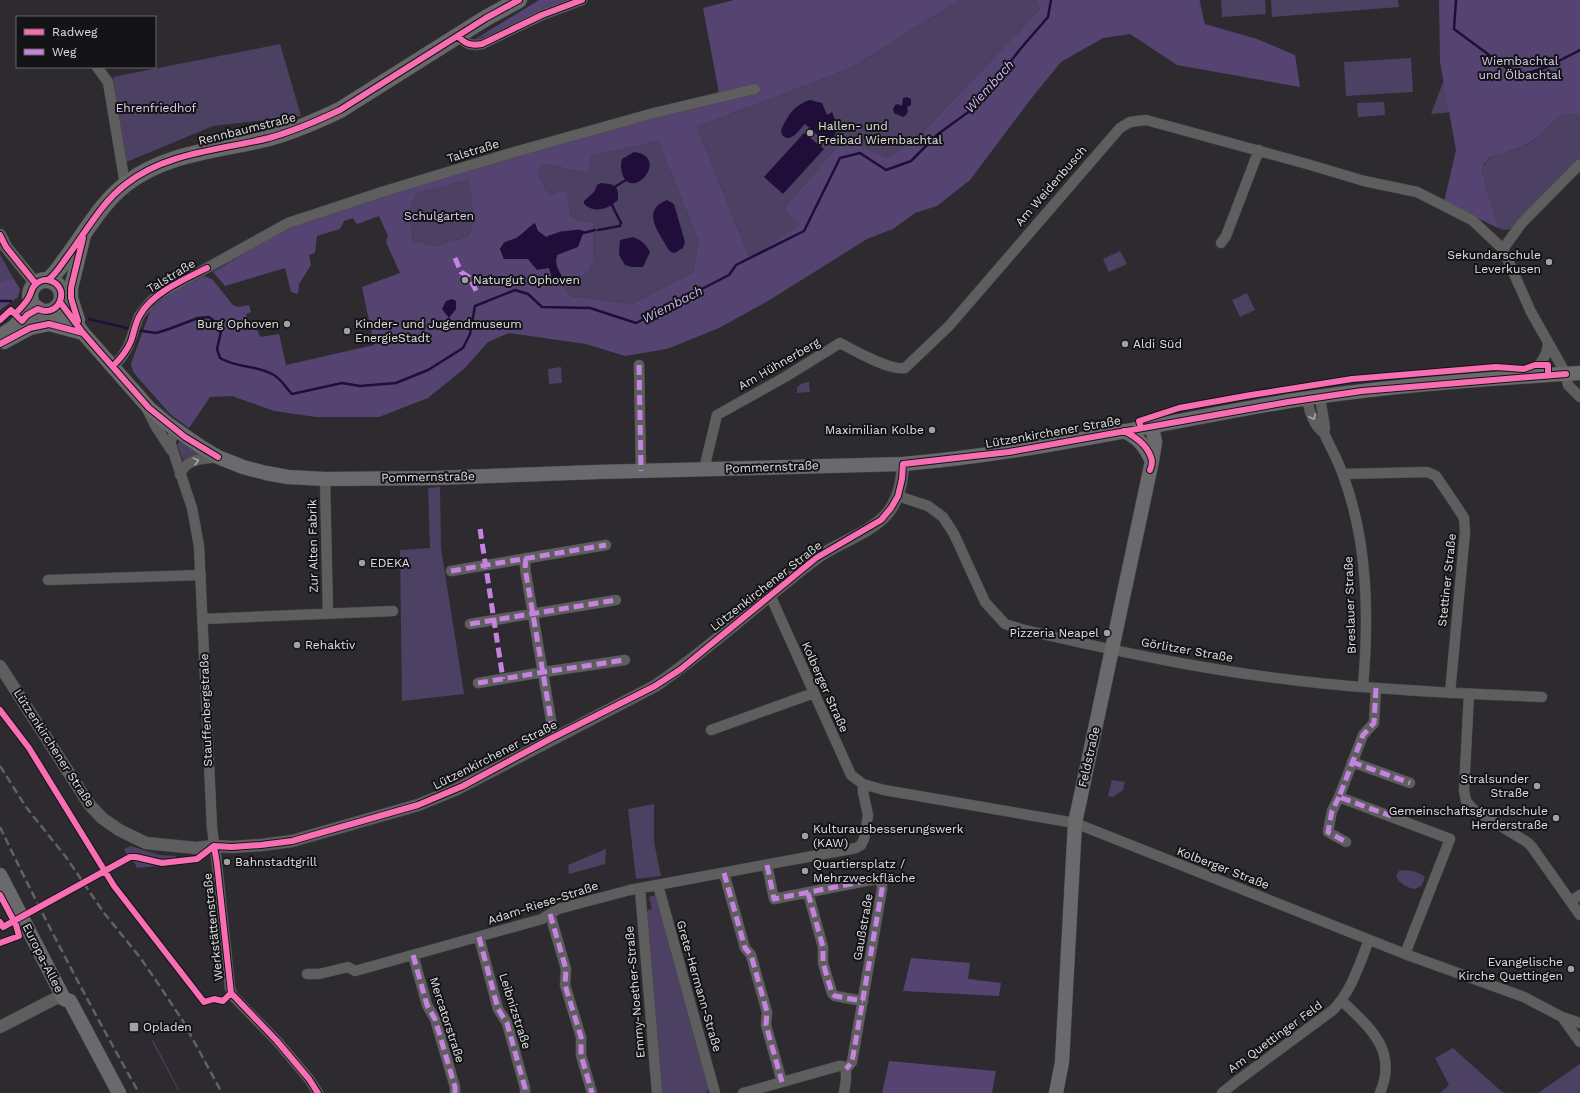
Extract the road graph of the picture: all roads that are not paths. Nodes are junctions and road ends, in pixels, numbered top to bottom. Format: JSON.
{"nodes":[{"id":1,"x":519,"y":0,"type":"edge"},
{"id":2,"x":582,"y":0,"type":"edge"},
{"id":3,"x":458,"y":36,"type":"junction"},
{"id":4,"x":98,"y":68,"type":"edge"},
{"id":5,"x":755,"y":89,"type":"dead end"},
{"id":6,"x":1259,"y":150,"type":"junction"},
{"id":7,"x":1580,"y":164,"type":"edge"},
{"id":8,"x":125,"y":184,"type":"junction"},
{"id":9,"x":84,"y":234,"type":"junction"},
{"id":10,"x":0,"y":235,"type":"edge"},
{"id":11,"x":1221,"y":243,"type":"dead end"},
{"id":12,"x":1503,"y":249,"type":"junction"},
{"id":13,"x":46,"y":296,"type":"junction"},
{"id":14,"x":0,"y":330,"type":"edge"},
{"id":15,"x":82,"y":333,"type":"junction"},
{"id":16,"x":0,"y":337,"type":"edge"},
{"id":17,"x":1548,"y":343,"type":"junction"},
{"id":18,"x":0,"y":344,"type":"edge"},
{"id":19,"x":639,"y":365,"type":"dead end"},
{"id":20,"x":113,"y":366,"type":"junction"},
{"id":21,"x":905,"y":368,"type":"joint"},
{"id":22,"x":1573,"y":374,"type":"edge"},
{"id":23,"x":1528,"y":376,"type":"junction"},
{"id":24,"x":1580,"y":397,"type":"edge"},
{"id":25,"x":1314,"y":398,"type":"junction"},
{"id":26,"x":141,"y":399,"type":"junction"},
{"id":27,"x":1152,"y":426,"type":"junction"},
{"id":28,"x":176,"y":430,"type":"junction"},
{"id":29,"x":1124,"y":431,"type":"junction"},
{"id":30,"x":172,"y":452,"type":"junction"},
{"id":31,"x":218,"y":457,"type":"junction"},
{"id":32,"x":1152,"y":461,"type":"junction"},
{"id":33,"x":902,"y":464,"type":"junction"},
{"id":34,"x":704,"y":469,"type":"junction"},
{"id":35,"x":641,"y":471,"type":"junction"},
{"id":36,"x":1343,"y":474,"type":"junction"},
{"id":37,"x":180,"y":475,"type":"junction"},
{"id":38,"x":325,"y":479,"type":"junction"},
{"id":39,"x":898,"y":496,"type":"junction"},
{"id":40,"x":606,"y":545,"type":"dead end"},
{"id":41,"x":526,"y":558,"type":"junction"},
{"id":42,"x":451,"y":571,"type":"dead end"},
{"id":43,"x":201,"y":574,"type":"junction"},
{"id":44,"x":48,"y":580,"type":"dead end"},
{"id":45,"x":770,"y":595,"type":"junction"},
{"id":46,"x":616,"y":600,"type":"dead end"},
{"id":47,"x":393,"y":611,"type":"dead end"},
{"id":48,"x":328,"y":613,"type":"junction"},
{"id":49,"x":534,"y":613,"type":"junction"},
{"id":50,"x":203,"y":619,"type":"junction"},
{"id":51,"x":470,"y":624,"type":"dead end"},
{"id":52,"x":1112,"y":650,"type":"junction"},
{"id":53,"x":625,"y":660,"type":"dead end"},
{"id":54,"x":0,"y":666,"type":"edge"},
{"id":55,"x":544,"y":672,"type":"junction"},
{"id":56,"x":478,"y":683,"type":"dead end"},
{"id":57,"x":1363,"y":687,"type":"junction"},
{"id":58,"x":1376,"y":688,"type":"junction"},
{"id":59,"x":814,"y":693,"type":"junction"},
{"id":60,"x":1450,"y":693,"type":"junction"},
{"id":61,"x":1469,"y":694,"type":"junction"},
{"id":62,"x":1542,"y":697,"type":"dead end"},
{"id":63,"x":711,"y":730,"type":"dead end"},
{"id":64,"x":556,"y":737,"type":"junction"},
{"id":65,"x":1352,"y":762,"type":"junction"},
{"id":66,"x":1410,"y":783,"type":"dead end"},
{"id":67,"x":863,"y":784,"type":"junction"},
{"id":68,"x":1339,"y":797,"type":"junction"},
{"id":69,"x":1074,"y":823,"type":"junction"},
{"id":70,"x":1346,"y":842,"type":"dead end"},
{"id":71,"x":214,"y":846,"type":"junction"},
{"id":72,"x":767,"y":865,"type":"junction"},
{"id":73,"x":724,"y":873,"type":"junction"},
{"id":74,"x":0,"y":875,"type":"edge"},
{"id":75,"x":658,"y":885,"type":"junction"},
{"id":76,"x":640,"y":889,"type":"junction"},
{"id":77,"x":808,"y":893,"type":"junction"},
{"id":78,"x":1580,"y":895,"type":"edge"},
{"id":79,"x":1571,"y":901,"type":"junction"},
{"id":80,"x":550,"y":914,"type":"junction"},
{"id":81,"x":1580,"y":915,"type":"edge"},
{"id":82,"x":479,"y":937,"type":"junction"},
{"id":83,"x":1369,"y":940,"type":"junction"},
{"id":84,"x":1405,"y":954,"type":"junction"},
{"id":85,"x":413,"y":955,"type":"junction"},
{"id":86,"x":307,"y":974,"type":"dead end"},
{"id":87,"x":63,"y":997,"type":"junction"},
{"id":88,"x":1342,"y":1000,"type":"junction"},
{"id":89,"x":863,"y":1001,"type":"junction"},
{"id":90,"x":1562,"y":1017,"type":"junction"},
{"id":91,"x":1580,"y":1022,"type":"edge"},
{"id":92,"x":0,"y":1027,"type":"edge"},
{"id":93,"x":1580,"y":1042,"type":"edge"},
{"id":94,"x":846,"y":1069,"type":"junction"},
{"id":95,"x":782,"y":1082,"type":"junction"},
{"id":96,"x":110,"y":1093,"type":"edge"},
{"id":97,"x":119,"y":1093,"type":"edge"},
{"id":98,"x":318,"y":1093,"type":"edge"},
{"id":99,"x":455,"y":1093,"type":"edge"},
{"id":100,"x":525,"y":1093,"type":"edge"},
{"id":101,"x":592,"y":1093,"type":"edge"},
{"id":102,"x":657,"y":1093,"type":"edge"},
{"id":103,"x":715,"y":1093,"type":"edge"},
{"id":104,"x":743,"y":1093,"type":"edge"},
{"id":105,"x":844,"y":1093,"type":"edge"},
{"id":106,"x":1056,"y":1093,"type":"edge"},
{"id":107,"x":1222,"y":1093,"type":"edge"},
{"id":108,"x":1380,"y":1093,"type":"edge"}],
"edges":[{"from":1,"to":3,"type":"main road","name":"Rennbaumstraße"},
{"from":2,"to":3,"type":"street"},
{"from":3,"to":8,"type":"main road","name":"Rennbaumstraße"},
{"from":4,"to":8,"type":"street"},
{"from":5,"to":20,"type":"street","name":"Talstraße"},
{"from":6,"to":11,"type":"street"},
{"from":6,"to":12,"type":"street","name":"Am Weidenbusch"},
{"from":6,"to":21,"type":"street","name":"Am Weidenbusch"},
{"from":7,"to":12,"type":"street"},
{"from":8,"to":9,"type":"main road","name":"Rennbaumstraße"},
{"from":9,"to":13,"type":"main road","name":"Rennbaumstraße"},
{"from":9,"to":15,"type":"main road"},
{"from":10,"to":13,"type":"street"},
{"from":12,"to":17,"type":"street"},
{"from":13,"to":14,"type":"main road","name":"Rennbaumstraße"},
{"from":13,"to":15,"type":"main road","name":"Stauffenbergstraße"},
{"from":13,"to":16,"type":"main road","name":"Rennbaumstraße"},
{"from":15,"to":18,"type":"main road"},
{"from":15,"to":20,"type":"main road","name":"Stauffenbergstraße"},
{"from":17,"to":22,"type":"street"},
{"from":17,"to":23,"type":"street"},
{"from":19,"to":35,"type":"street"},
{"from":20,"to":26,"type":"main road","name":"Stauffenbergstraße"},
{"from":21,"to":34,"type":"street","name":"Am Hühnerberg"},
{"from":22,"to":23,"type":"main road","name":"Lützenkirchener Straße"},
{"from":22,"to":24,"type":"street"},
{"from":23,"to":25,"type":"main road","name":"Lützenkirchener Straße"},
{"from":25,"to":27,"type":"main road","name":"Lützenkirchener Straße"},
{"from":25,"to":36,"type":"street","name":"Breslauer Straße"},
{"from":26,"to":28,"type":"main road","name":"Stauffenbergstraße"},
{"from":26,"to":30,"type":"street","name":"Stauffenbergstraße"},
{"from":27,"to":29,"type":"main road","name":"Lützenkirchener Straße"},
{"from":27,"to":32,"type":"main road","name":"Feldstraße"},
{"from":28,"to":30,"type":"street","name":"Stauffenbergstraße"},
{"from":28,"to":31,"type":"main road","name":"Stauffenbergstraße"},
{"from":29,"to":32,"type":"main road"},
{"from":29,"to":33,"type":"main road","name":"Lützenkirchener Straße"},
{"from":30,"to":37,"type":"street","name":"Stauffenbergstraße"},
{"from":37,"to":31,"type":"street","one_way":true},
{"from":31,"to":38,"type":"main road","name":"Pommernstraße"},
{"from":32,"to":52,"type":"main road","name":"Feldstraße"},
{"from":33,"to":34,"type":"main road","name":"Pommernstraße"},
{"from":33,"to":39,"type":"street","name":"Lützenkirchener Straße"},
{"from":34,"to":35,"type":"main road","name":"Pommernstraße"},
{"from":35,"to":38,"type":"main road","name":"Pommernstraße"},
{"from":36,"to":57,"type":"street","name":"Breslauer Straße"},
{"from":36,"to":60,"type":"street","name":"Stettiner Straße"},
{"from":37,"to":43,"type":"street","name":"Stauffenbergstraße"},
{"from":38,"to":48,"type":"street","name":"Zur Alten Fabrik"},
{"from":39,"to":45,"type":"street","name":"Lützenkirchener Straße"},
{"from":39,"to":52,"type":"street","name":"Görlitzer Straße"},
{"from":40,"to":41,"type":"street"},
{"from":41,"to":42,"type":"street"},
{"from":41,"to":49,"type":"street"},
{"from":43,"to":44,"type":"street"},
{"from":43,"to":50,"type":"street","name":"Stauffenbergstraße"},
{"from":45,"to":59,"type":"street","name":"Kolberger Straße"},
{"from":45,"to":64,"type":"street","name":"Lützenkirchener Straße"},
{"from":46,"to":49,"type":"street"},
{"from":47,"to":48,"type":"street"},
{"from":48,"to":50,"type":"street"},
{"from":49,"to":51,"type":"street"},
{"from":49,"to":55,"type":"street"},
{"from":50,"to":71,"type":"street","name":"Stauffenbergstraße"},
{"from":52,"to":57,"type":"street","name":"Görlitzer Straße"},
{"from":52,"to":69,"type":"main road","name":"Feldstraße"},
{"from":53,"to":55,"type":"street"},
{"from":54,"to":71,"type":"street","name":"Lützenkirchener Straße"},
{"from":55,"to":56,"type":"street"},
{"from":55,"to":64,"type":"street"},
{"from":57,"to":58,"type":"street","name":"Görlitzer Straße"},
{"from":58,"to":60,"type":"street","name":"Görlitzer Straße"},
{"from":58,"to":65,"type":"street"},
{"from":59,"to":63,"type":"street"},
{"from":59,"to":67,"type":"street","name":"Kolberger Straße"},
{"from":60,"to":61,"type":"street","name":"Görlitzer Straße"},
{"from":61,"to":62,"type":"street","name":"Görlitzer Straße"},
{"from":61,"to":79,"type":"street"},
{"from":64,"to":71,"type":"street","name":"Lützenkirchener Straße"},
{"from":65,"to":66,"type":"street"},
{"from":65,"to":68,"type":"street"},
{"from":67,"to":69,"type":"street","name":"Kolberger Straße"},
{"from":67,"to":72,"type":"street"},
{"from":68,"to":70,"type":"street"},
{"from":68,"to":84,"type":"street"},
{"from":69,"to":83,"type":"street","name":"Kolberger Straße"},
{"from":69,"to":106,"type":"main road","name":"Feldstraße"},
{"from":71,"to":98,"type":"street","name":"Werkstättenstraße"},
{"from":72,"to":73,"type":"street","name":"Adam-Riese-Straße"},
{"from":72,"to":77,"type":"street","name":"Gaußstraße"},
{"from":73,"to":75,"type":"street","name":"Adam-Riese-Straße"},
{"from":73,"to":95,"type":"street"},
{"from":74,"to":87,"type":"main road","name":"Europa-Allee"},
{"from":75,"to":76,"type":"street","name":"Adam-Riese-Straße"},
{"from":75,"to":103,"type":"street","name":"Grete-Hermann-Straße"},
{"from":76,"to":80,"type":"street","name":"Adam-Riese-Straße"},
{"from":76,"to":102,"type":"street","name":"Emmy-Noether-Straße"},
{"from":77,"to":89,"type":"street"},
{"from":77,"to":89,"type":"street","name":"Gaußstraße"},
{"from":78,"to":79,"type":"street"},
{"from":79,"to":81,"type":"street"},
{"from":80,"to":82,"type":"street","name":"Adam-Riese-Straße"},
{"from":80,"to":101,"type":"street"},
{"from":82,"to":85,"type":"street","name":"Adam-Riese-Straße"},
{"from":82,"to":100,"type":"street","name":"Leibnizstraße"},
{"from":83,"to":84,"type":"street","name":"Kolberger Straße"},
{"from":83,"to":88,"type":"street","name":"Am Quettinger Feld"},
{"from":84,"to":90,"type":"street","name":"Kolberger Straße"},
{"from":85,"to":86,"type":"street","name":"Adam-Riese-Straße"},
{"from":85,"to":99,"type":"street","name":"Mercatorstraße"},
{"from":87,"to":92,"type":"street"},
{"from":87,"to":96,"type":"main road","name":"Europa-Allee"},
{"from":87,"to":97,"type":"main road","name":"Europa-Allee"},
{"from":88,"to":107,"type":"street","name":"Am Quettinger Feld"},
{"from":88,"to":108,"type":"street"},
{"from":89,"to":94,"type":"street","name":"Gaußstraße"},
{"from":90,"to":91,"type":"street","name":"Kolberger Straße"},
{"from":90,"to":93,"type":"street","name":"Kolberger Straße"},
{"from":94,"to":95,"type":"street"},
{"from":94,"to":105,"type":"street"},
{"from":95,"to":104,"type":"street"}]}
